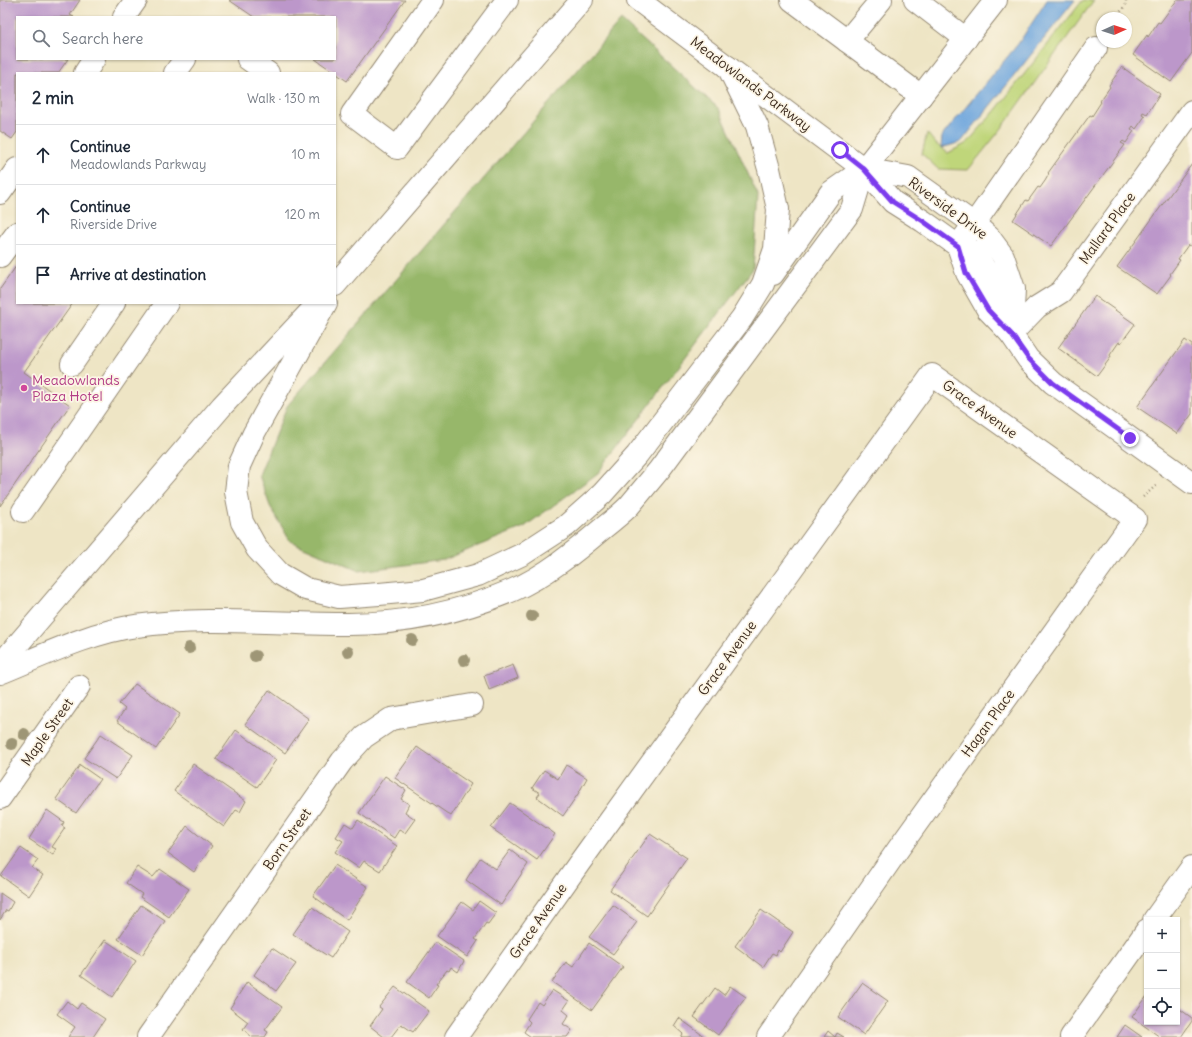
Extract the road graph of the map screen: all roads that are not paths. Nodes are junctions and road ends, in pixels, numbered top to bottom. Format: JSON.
{"nodes":[{"id":1,"x":136,"y":0,"type":"edge"},
{"id":2,"x":433,"y":0,"type":"edge"},
{"id":3,"x":507,"y":0,"type":"edge"},
{"id":4,"x":582,"y":0,"type":"edge"},
{"id":5,"x":638,"y":0,"type":"edge"},
{"id":6,"x":792,"y":0,"type":"edge"},
{"id":7,"x":881,"y":0,"type":"edge"},
{"id":8,"x":915,"y":0,"type":"edge"},
{"id":9,"x":996,"y":0,"type":"edge"},
{"id":10,"x":125,"y":16,"type":"edge"},
{"id":11,"x":966,"y":39,"type":"junction"},
{"id":12,"x":847,"y":41,"type":"junction"},
{"id":13,"x":1096,"y":48,"type":"dead end"},
{"id":14,"x":93,"y":60,"type":"edge"},
{"id":15,"x":184,"y":60,"type":"edge"},
{"id":16,"x":728,"y":68,"type":"junction"},
{"id":17,"x":86,"y":72,"type":"edge"},
{"id":18,"x":176,"y":72,"type":"edge"},
{"id":19,"x":921,"y":96,"type":"junction"},
{"id":20,"x":1192,"y":111,"type":"edge"},
{"id":21,"x":10,"y":169,"type":"edge"},
{"id":22,"x":864,"y":169,"type":"junction"},
{"id":23,"x":0,"y":193,"type":"edge"},
{"id":24,"x":974,"y":224,"type":"junction"},
{"id":25,"x":16,"y":234,"type":"edge"},
{"id":26,"x":958,"y":246,"type":"junction"},
{"id":27,"x":0,"y":256,"type":"edge"},
{"id":28,"x":336,"y":284,"type":"edge"},
{"id":29,"x":113,"y":304,"type":"edge"},
{"id":30,"x":166,"y":304,"type":"edge"},
{"id":31,"x":318,"y":304,"type":"edge"},
{"id":32,"x":325,"y":304,"type":"edge"},
{"id":33,"x":742,"y":318,"type":"junction"},
{"id":34,"x":1011,"y":334,"type":"junction"},
{"id":35,"x":72,"y":364,"type":"dead end"},
{"id":36,"x":1027,"y":442,"type":"joint"},
{"id":37,"x":1190,"y":477,"type":"edge"},
{"id":38,"x":23,"y":511,"type":"dead end"},
{"id":39,"x":0,"y":665,"type":"edge"},
{"id":40,"x":0,"y":673,"type":"edge"},
{"id":41,"x":79,"y":686,"type":"dead end"},
{"id":42,"x":472,"y":705,"type":"dead end"},
{"id":43,"x":0,"y":798,"type":"edge"},
{"id":44,"x":1192,"y":867,"type":"edge"},
{"id":45,"x":1156,"y":917,"type":"edge"},
{"id":46,"x":1144,"y":934,"type":"edge"},
{"id":47,"x":148,"y":1037,"type":"edge"},
{"id":48,"x":456,"y":1037,"type":"edge"},
{"id":49,"x":768,"y":1037,"type":"edge"},
{"id":50,"x":1072,"y":1037,"type":"edge"}],
"edges":[{"from":1,"to":10,"type":"main road"},
{"from":2,"to":3,"type":"main road"},
{"from":4,"to":28,"type":"main road"},
{"from":5,"to":16,"type":"main road","name":"Meadowlands Parkway"},
{"from":6,"to":12,"type":"main road"},
{"from":7,"to":12,"type":"main road"},
{"from":8,"to":11,"type":"main road"},
{"from":9,"to":11,"type":"main road"},
{"from":11,"to":19,"type":"main road"},
{"from":12,"to":19,"type":"main road"},
{"from":13,"to":24,"type":"main road"},
{"from":14,"to":17,"type":"main road"},
{"from":15,"to":18,"type":"main road"},
{"from":16,"to":22,"type":"main road","name":"Meadowlands Parkway"},
{"from":16,"to":33,"type":"main road"},
{"from":19,"to":22,"type":"main road"},
{"from":20,"to":34,"type":"main road","name":"Mallard Place"},
{"from":21,"to":23,"type":"main road"},
{"from":22,"to":24,"type":"main road","name":"Riverside Drive"},
{"from":22,"to":26,"type":"main road","name":"Riverside Drive"},
{"from":22,"to":33,"type":"main road"},
{"from":22,"to":40,"type":"main road"},
{"from":24,"to":26,"type":"main road"},
{"from":24,"to":34,"type":"main road","name":"Riverside Drive"},
{"from":25,"to":27,"type":"main road"},
{"from":26,"to":34,"type":"main road","name":"Riverside Drive"},
{"from":29,"to":35,"type":"main road"},
{"from":30,"to":38,"type":"main road"},
{"from":31,"to":39,"type":"main road"},
{"from":32,"to":33,"type":"main road"},
{"from":34,"to":37,"type":"main road","name":"Riverside Drive"},
{"from":36,"to":48,"type":"main road","name":"Grace Avenue"},
{"from":36,"to":49,"type":"main road","name":"Hagan Place"},
{"from":41,"to":43,"type":"main road","name":"Maple Street"},
{"from":42,"to":47,"type":"main road","name":"Born Street"},
{"from":44,"to":45,"type":"main road"},
{"from":46,"to":50,"type":"main road"}]}
